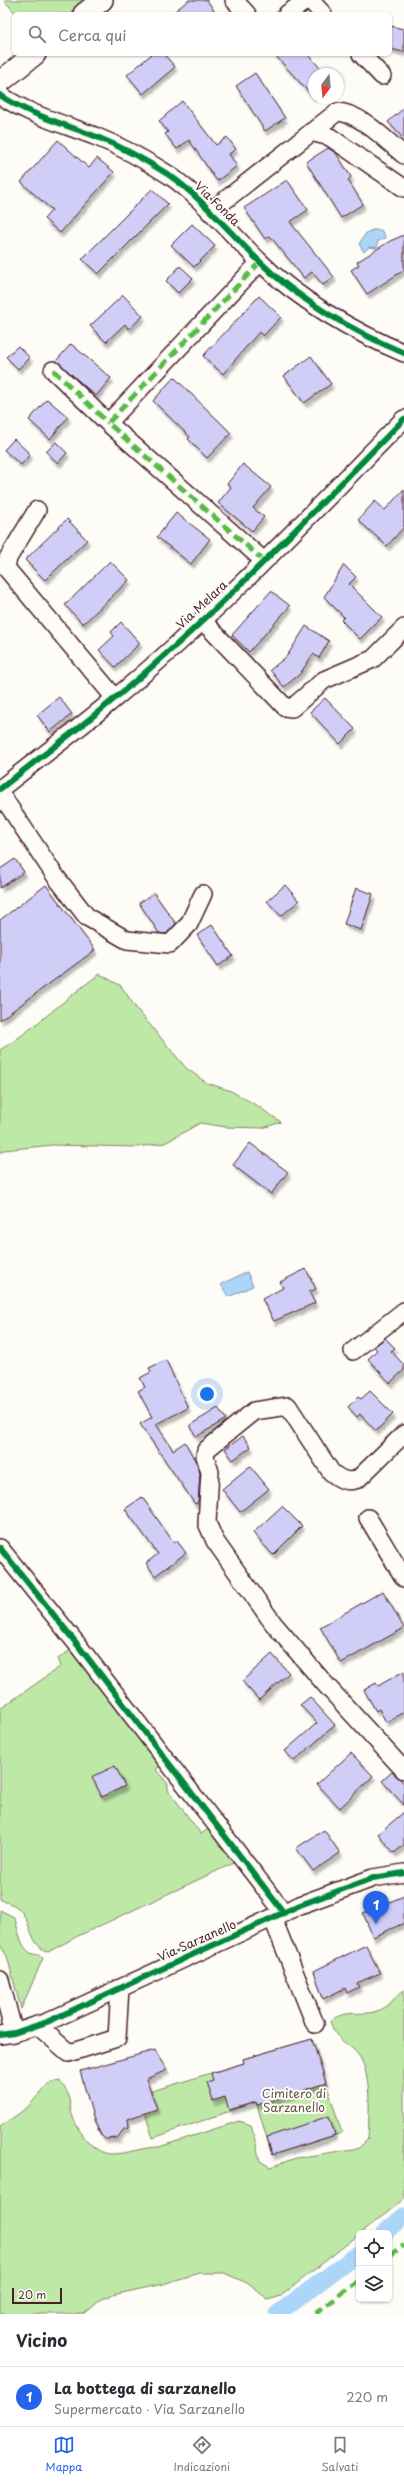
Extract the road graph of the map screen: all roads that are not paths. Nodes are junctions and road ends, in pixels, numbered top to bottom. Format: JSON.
{"nodes":[{"id":1,"x":102,"y":0,"type":"edge"},
{"id":2,"x":234,"y":0,"type":"edge"},
{"id":3,"x":316,"y":4,"type":"edge"},
{"id":4,"x":87,"y":12,"type":"edge"},
{"id":5,"x":245,"y":12,"type":"edge"},
{"id":6,"x":293,"y":12,"type":"edge"},
{"id":7,"x":32,"y":56,"type":"edge"},
{"id":8,"x":363,"y":56,"type":"edge"},
{"id":9,"x":382,"y":76,"type":"dead end"},
{"id":10,"x":0,"y":82,"type":"edge"},
{"id":11,"x":0,"y":95,"type":"edge"},
{"id":12,"x":311,"y":132,"type":"junction"},
{"id":13,"x":404,"y":155,"type":"edge"},
{"id":14,"x":404,"y":188,"type":"edge"},
{"id":15,"x":210,"y":212,"type":"junction"},
{"id":16,"x":260,"y":262,"type":"junction"},
{"id":17,"x":404,"y":353,"type":"edge"},
{"id":18,"x":53,"y":370,"type":"dead end"},
{"id":19,"x":404,"y":419,"type":"edge"},
{"id":20,"x":108,"y":423,"type":"junction"},
{"id":21,"x":37,"y":510,"type":"dead end"},
{"id":22,"x":264,"y":561,"type":"junction"},
{"id":23,"x":202,"y":620,"type":"junction"},
{"id":24,"x":404,"y":628,"type":"edge"},
{"id":25,"x":115,"y":698,"type":"junction"},
{"id":26,"x":0,"y":789,"type":"edge"},
{"id":27,"x":0,"y":794,"type":"edge"},
{"id":28,"x":203,"y":894,"type":"dead end"},
{"id":29,"x":404,"y":1311,"type":"edge"},
{"id":30,"x":353,"y":1351,"type":"dead end"},
{"id":31,"x":404,"y":1434,"type":"edge"},
{"id":32,"x":368,"y":1518,"type":"dead end"},
{"id":33,"x":0,"y":1548,"type":"edge"},
{"id":34,"x":404,"y":1578,"type":"edge"},
{"id":35,"x":404,"y":1770,"type":"edge"},
{"id":36,"x":404,"y":1873,"type":"edge"},
{"id":37,"x":278,"y":1916,"type":"junction"},
{"id":38,"x":0,"y":1980,"type":"edge"},
{"id":39,"x":120,"y":1988,"type":"junction"},
{"id":40,"x":315,"y":2024,"type":"dead end"},
{"id":41,"x":37,"y":2025,"type":"junction"},
{"id":42,"x":7,"y":2034,"type":"edge"}],
"edges":[{"from":1,"to":4,"type":"main road"},
{"from":2,"to":5,"type":"street"},
{"from":3,"to":6,"type":"street"},
{"from":7,"to":10,"type":"main road"},
{"from":8,"to":9,"type":"street"},
{"from":11,"to":15,"type":"street","name":"Via Fonda"},
{"from":12,"to":13,"type":"street"},
{"from":12,"to":14,"type":"street"},
{"from":12,"to":15,"type":"street"},
{"from":15,"to":16,"type":"street","name":"Via Fonda"},
{"from":16,"to":17,"type":"street","name":"Via Fonda"},
{"from":16,"to":20,"type":"street"},
{"from":18,"to":20,"type":"street"},
{"from":19,"to":22,"type":"street","name":"Via Melara"},
{"from":20,"to":22,"type":"street"},
{"from":21,"to":25,"type":"street"},
{"from":22,"to":23,"type":"street","name":"Via Melara"},
{"from":23,"to":24,"type":"street"},
{"from":23,"to":25,"type":"street","name":"Via Melara"},
{"from":25,"to":26,"type":"street","name":"Via Melara"},
{"from":27,"to":28,"type":"street"},
{"from":29,"to":30,"type":"street"},
{"from":31,"to":35,"type":"street"},
{"from":32,"to":34,"type":"street"},
{"from":33,"to":37,"type":"street"},
{"from":36,"to":37,"type":"street","name":"Via Sarzanello"},
{"from":37,"to":39,"type":"street","name":"Via Sarzanello"},
{"from":37,"to":40,"type":"street"},
{"from":38,"to":42,"type":"street"},
{"from":39,"to":41,"type":"street","name":"Via Sarzanello"},
{"from":39,"to":41,"type":"street"},
{"from":41,"to":42,"type":"street","name":"Via Sarzanello"}]}
